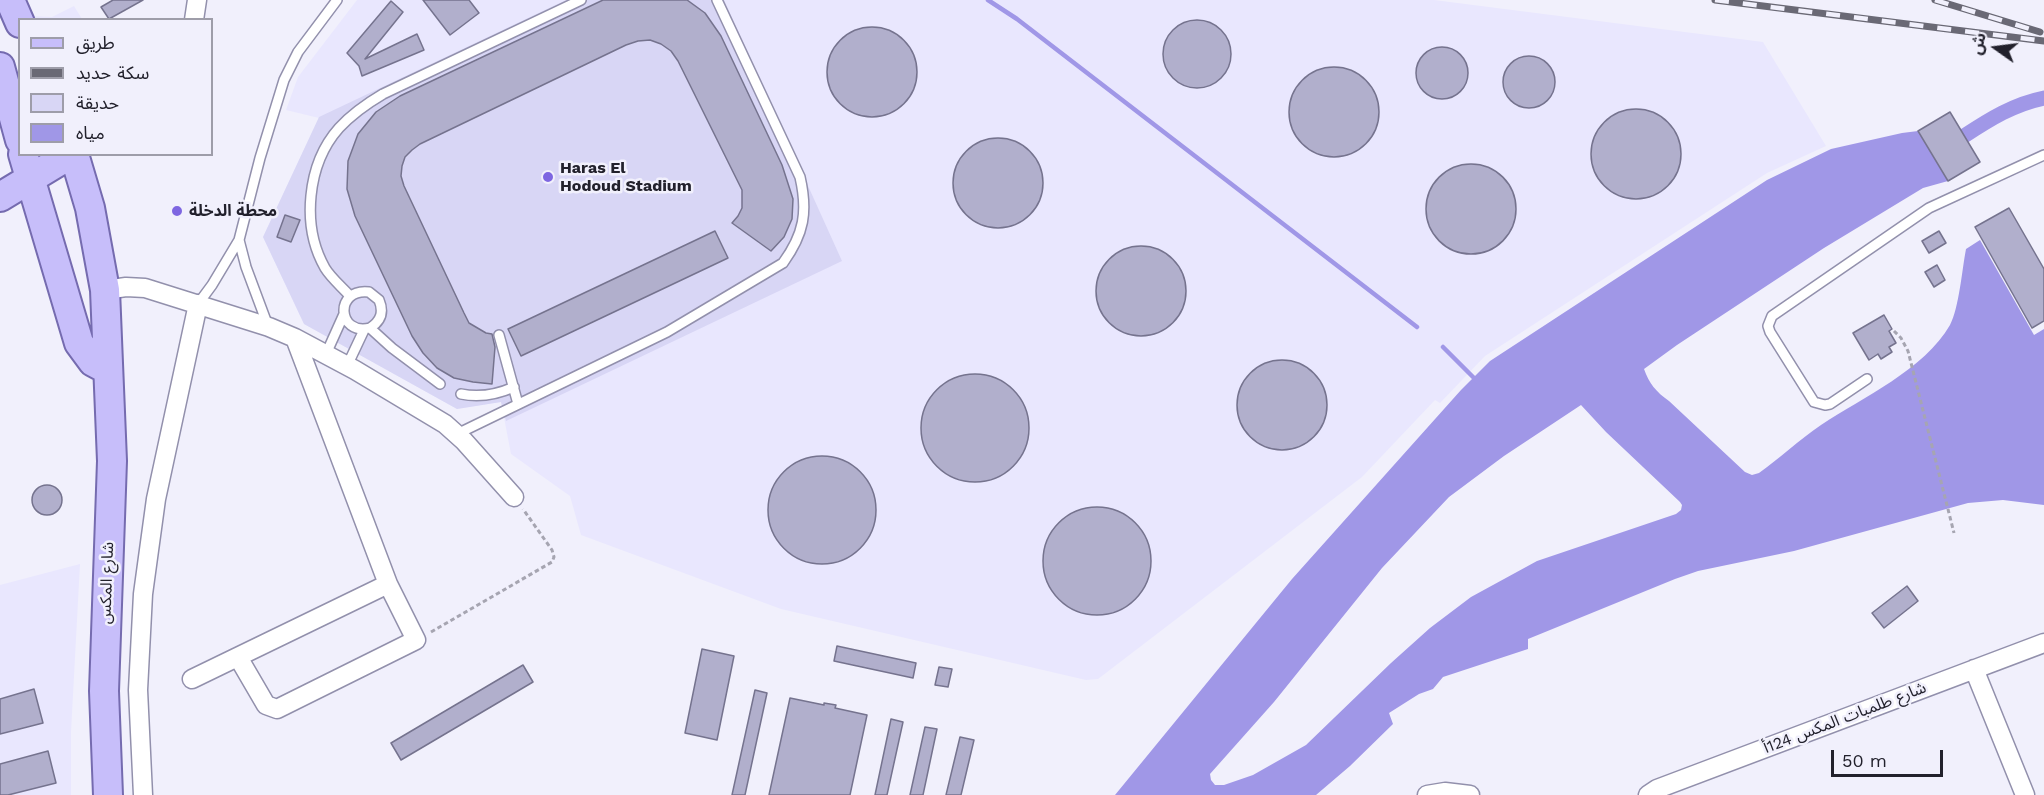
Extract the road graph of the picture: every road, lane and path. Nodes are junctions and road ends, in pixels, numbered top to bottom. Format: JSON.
{"nodes":[{"id":1,"x":10,"y":0,"type":"edge"},
{"id":2,"x":197,"y":0,"type":"edge"},
{"id":3,"x":337,"y":0,"type":"edge"},
{"id":4,"x":581,"y":0,"type":"edge"},
{"id":5,"x":717,"y":0,"type":"edge"},
{"id":6,"x":18,"y":18,"type":"edge"},
{"id":7,"x":194,"y":18,"type":"edge"},
{"id":8,"x":0,"y":67,"type":"edge"},
{"id":9,"x":18,"y":133,"type":"edge"},
{"id":10,"x":2044,"y":155,"type":"edge"},
{"id":11,"x":65,"y":156,"type":"edge"},
{"id":12,"x":73,"y":156,"type":"edge"},
{"id":13,"x":27,"y":167,"type":"edge"},
{"id":14,"x":0,"y":197,"type":"edge"},
{"id":15,"x":239,"y":240,"type":"junction"},
{"id":16,"x":105,"y":290,"type":"junction"},
{"id":17,"x":350,"y":296,"type":"junction"},
{"id":18,"x":198,"y":304,"type":"junction"},
{"id":19,"x":344,"y":314,"type":"junction"},
{"id":20,"x":269,"y":327,"type":"junction"},
{"id":21,"x":367,"y":329,"type":"junction"},
{"id":22,"x":1894,"y":331,"type":"dead end"},
{"id":23,"x":499,"y":335,"type":"dead end"},
{"id":24,"x":295,"y":338,"type":"junction"},
{"id":25,"x":326,"y":354,"type":"junction"},
{"id":26,"x":347,"y":366,"type":"junction"},
{"id":27,"x":108,"y":370,"type":"junction"},
{"id":28,"x":1867,"y":379,"type":"dead end"},
{"id":29,"x":440,"y":384,"type":"dead end"},
{"id":30,"x":514,"y":387,"type":"junction"},
{"id":31,"x":460,"y":394,"type":"dead end"},
{"id":32,"x":518,"y":404,"type":"junction"},
{"id":33,"x":457,"y":434,"type":"junction"},
{"id":34,"x":514,"y":497,"type":"joint"},
{"id":35,"x":1954,"y":533,"type":"dead end"},
{"id":36,"x":388,"y":584,"type":"junction"},
{"id":37,"x":416,"y":640,"type":"junction"},
{"id":38,"x":2044,"y":643,"type":"edge"},
{"id":39,"x":238,"y":657,"type":"junction"},
{"id":40,"x":1974,"y":669,"type":"junction"},
{"id":41,"x":192,"y":680,"type":"dead end"},
{"id":42,"x":108,"y":795,"type":"edge"},
{"id":43,"x":143,"y":795,"type":"edge"},
{"id":44,"x":1427,"y":795,"type":"edge"},
{"id":45,"x":1470,"y":795,"type":"edge"},
{"id":46,"x":1648,"y":795,"type":"edge"},
{"id":47,"x":2025,"y":795,"type":"edge"}],
"edges":[{"from":1,"to":6,"type":"main road"},
{"from":2,"to":7,"type":"street"},
{"from":3,"to":15,"type":"lane"},
{"from":4,"to":17,"type":"lane"},
{"from":5,"to":32,"type":"lane"},
{"from":8,"to":9,"type":"main road"},
{"from":10,"to":28,"type":"lane"},
{"from":11,"to":13,"type":"main road"},
{"from":12,"to":16,"type":"main road","name":"شارع المكس"},
{"from":13,"to":14,"type":"main road"},
{"from":13,"to":27,"type":"main road"},
{"from":15,"to":18,"type":"lane"},
{"from":15,"to":20,"type":"lane"},
{"from":16,"to":18,"type":"street"},
{"from":16,"to":27,"type":"main road","name":"شارع المكس"},
{"from":17,"to":19,"type":"lane"},
{"from":17,"to":21,"type":"lane"},
{"from":18,"to":20,"type":"street"},
{"from":18,"to":43,"type":"street"},
{"from":19,"to":21,"type":"lane"},
{"from":19,"to":25,"type":"lane"},
{"from":20,"to":24,"type":"street"},
{"from":21,"to":26,"type":"lane"},
{"from":21,"to":29,"type":"lane"},
{"from":22,"to":35,"type":"path"},
{"from":23,"to":30,"type":"lane"},
{"from":24,"to":25,"type":"street"},
{"from":24,"to":36,"type":"street"},
{"from":25,"to":26,"type":"street"},
{"from":26,"to":33,"type":"street"},
{"from":27,"to":42,"type":"main road","name":"شارع المكس"},
{"from":30,"to":31,"type":"lane"},
{"from":30,"to":32,"type":"lane"},
{"from":32,"to":33,"type":"lane"},
{"from":33,"to":34,"type":"street"},
{"from":34,"to":37,"type":"path"},
{"from":36,"to":37,"type":"street"},
{"from":36,"to":39,"type":"street"},
{"from":37,"to":39,"type":"street"},
{"from":38,"to":40,"type":"street","name":"شارع طلمبات المكس 124أ"},
{"from":39,"to":41,"type":"street"},
{"from":40,"to":46,"type":"street","name":"شارع طلمبات المكس 124أ"},
{"from":40,"to":47,"type":"street"},
{"from":44,"to":45,"type":"street"}]}
